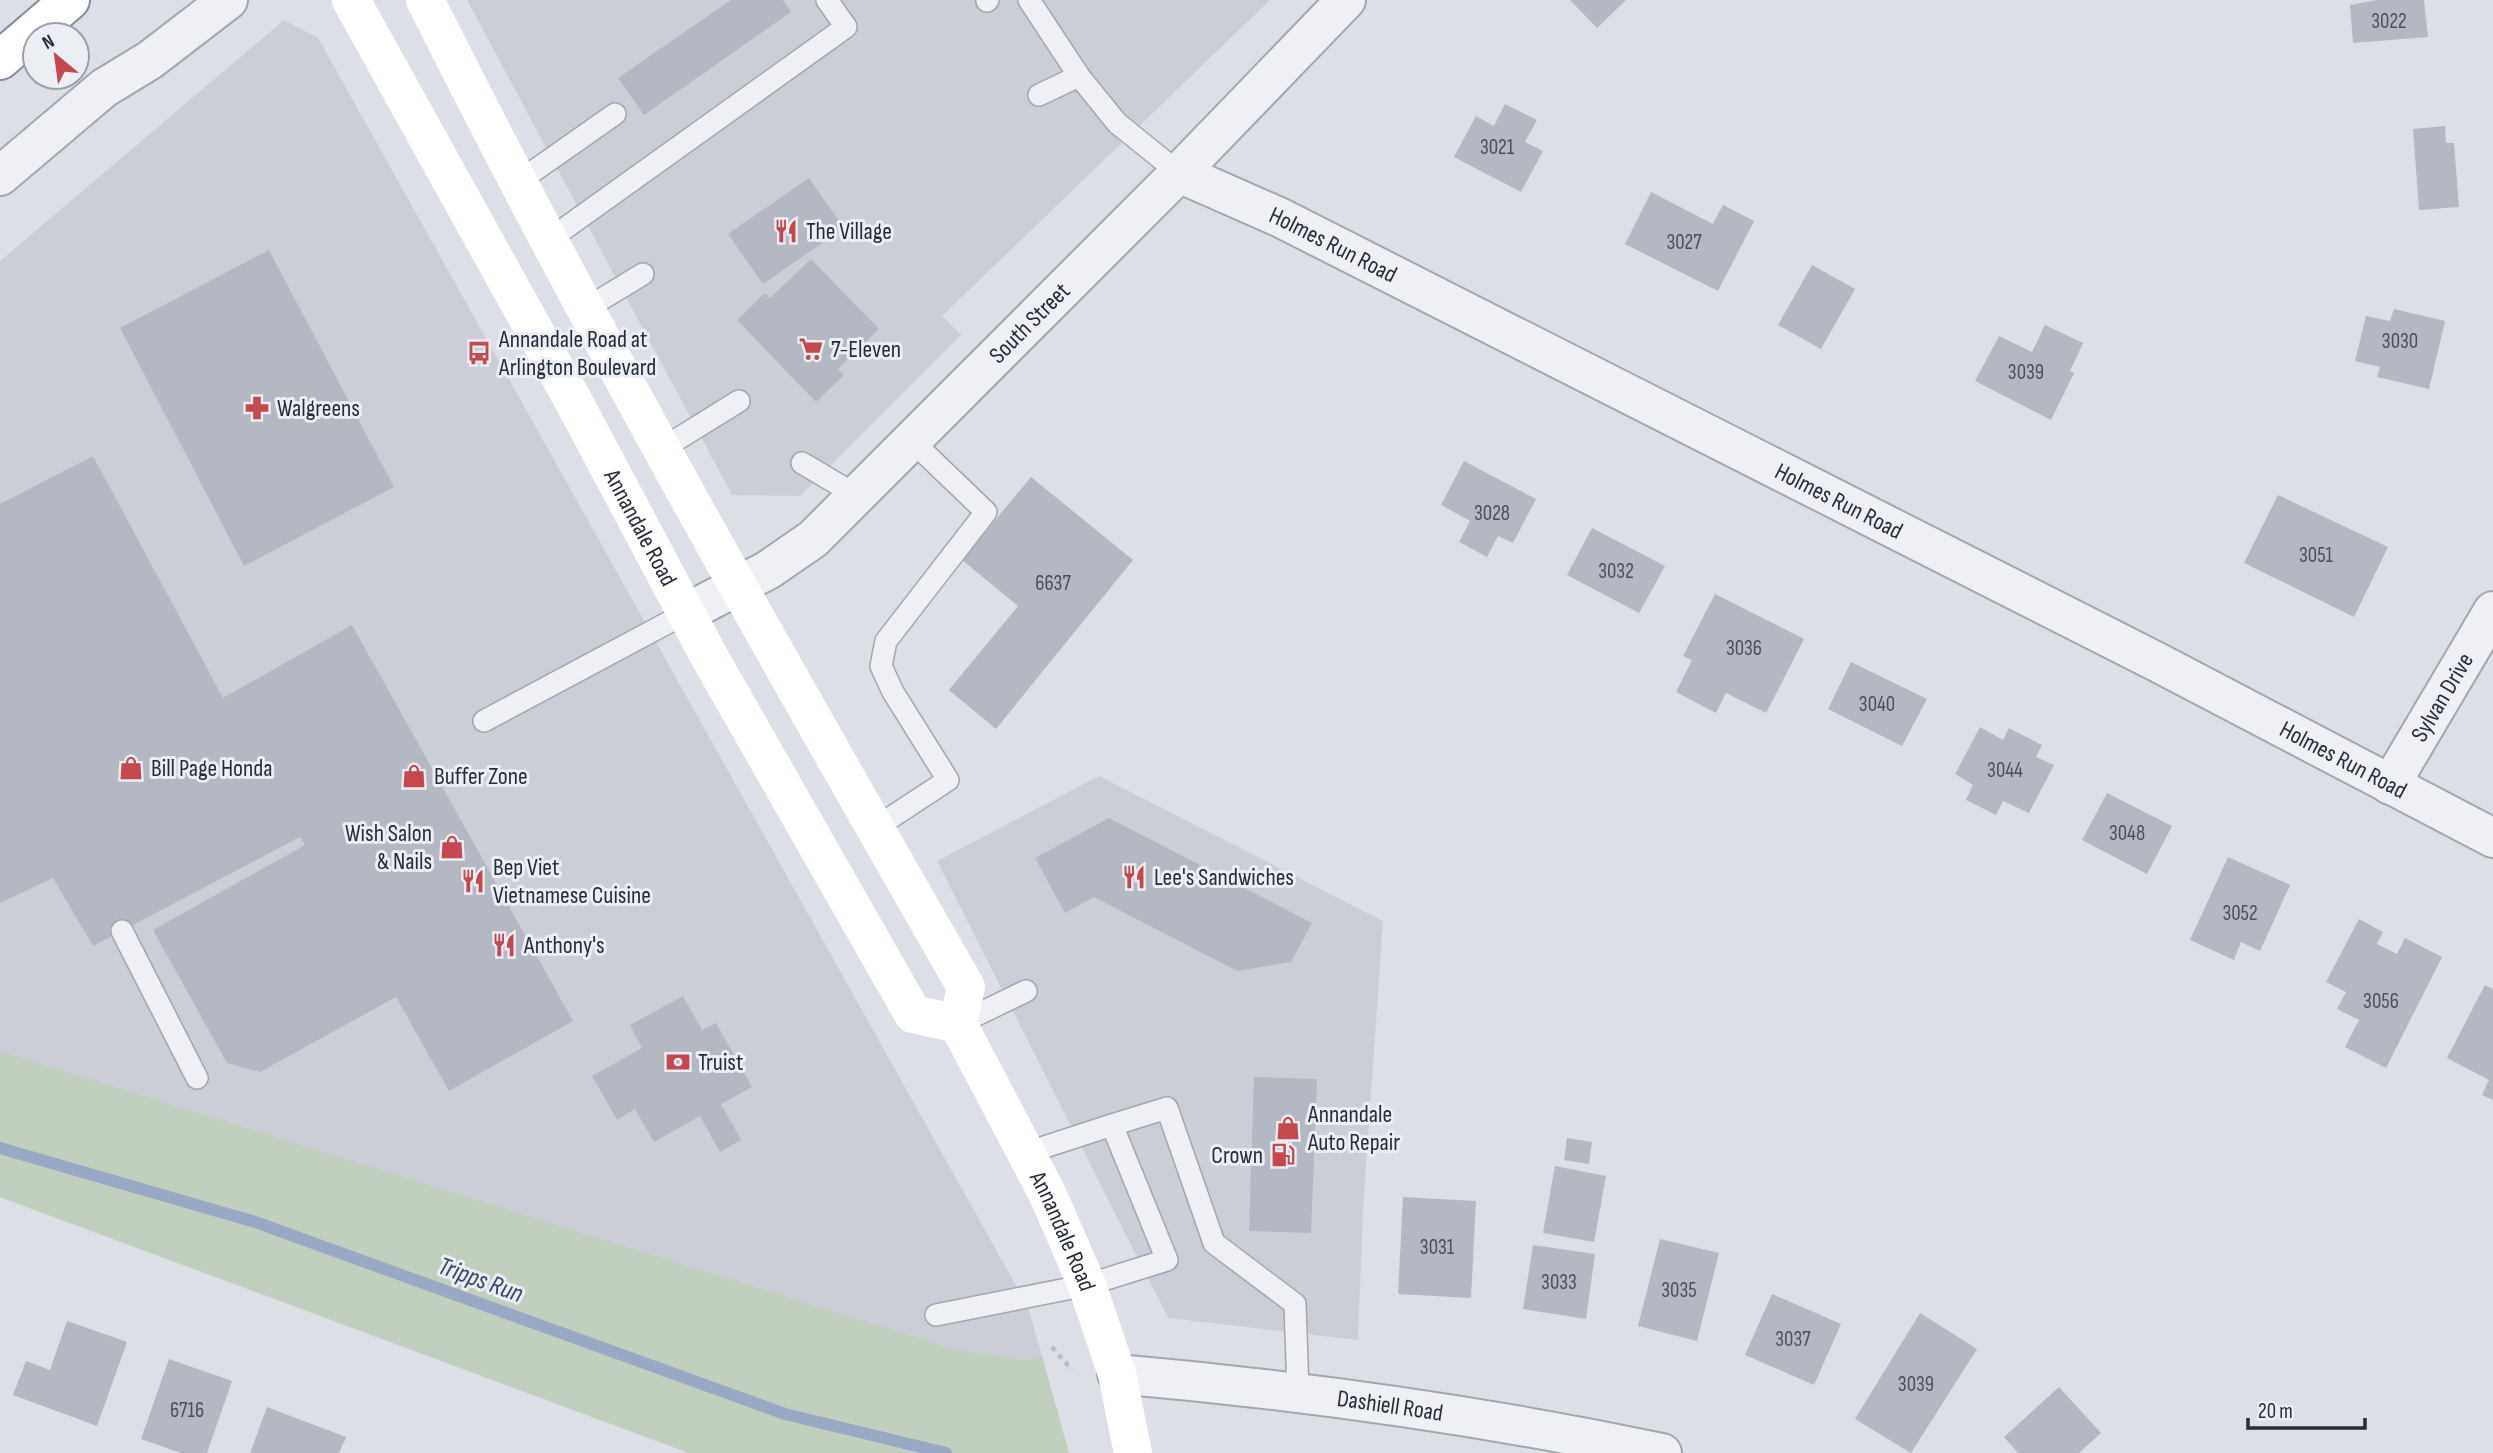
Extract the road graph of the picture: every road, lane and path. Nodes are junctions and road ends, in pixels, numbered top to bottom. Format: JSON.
{"nodes":[{"id":1,"x":70,"y":0,"type":"edge"},
{"id":2,"x":228,"y":0,"type":"edge"},
{"id":3,"x":351,"y":0,"type":"edge"},
{"id":4,"x":425,"y":0,"type":"edge"},
{"id":5,"x":827,"y":0,"type":"edge"},
{"id":6,"x":1029,"y":0,"type":"edge"},
{"id":7,"x":1346,"y":0,"type":"edge"},
{"id":8,"x":0,"y":60,"type":"edge"},
{"id":9,"x":1079,"y":76,"type":"junction"},
{"id":10,"x":1039,"y":94,"type":"dead end"},
{"id":11,"x":615,"y":114,"type":"dead end"},
{"id":12,"x":1179,"y":173,"type":"junction"},
{"id":13,"x":0,"y":176,"type":"edge"},
{"id":14,"x":518,"y":182,"type":"junction"},
{"id":15,"x":550,"y":240,"type":"junction"},
{"id":16,"x":643,"y":274,"type":"dead end"},
{"id":17,"x":587,"y":308,"type":"junction"},
{"id":18,"x":739,"y":401,"type":"dead end"},
{"id":19,"x":911,"y":440,"type":"junction"},
{"id":20,"x":660,"y":450,"type":"junction"},
{"id":21,"x":803,"y":463,"type":"dead end"},
{"id":22,"x":856,"y":495,"type":"junction"},
{"id":23,"x":738,"y":585,"type":"junction"},
{"id":24,"x":2493,"y":611,"type":"edge"},
{"id":25,"x":686,"y":613,"type":"junction"},
{"id":26,"x":484,"y":721,"type":"dead end"},
{"id":27,"x":2390,"y":785,"type":"junction"},
{"id":28,"x":875,"y":828,"type":"junction"},
{"id":29,"x":2493,"y":838,"type":"edge"},
{"id":30,"x":122,"y":931,"type":"dead end"},
{"id":31,"x":1026,"y":991,"type":"dead end"},
{"id":32,"x":958,"y":1024,"type":"junction"},
{"id":33,"x":197,"y":1078,"type":"dead end"},
{"id":34,"x":1112,"y":1125,"type":"junction"},
{"id":35,"x":1024,"y":1154,"type":"junction"},
{"id":36,"x":1087,"y":1285,"type":"junction"},
{"id":37,"x":936,"y":1315,"type":"dead end"},
{"id":38,"x":1117,"y":1374,"type":"junction"},
{"id":39,"x":1298,"y":1391,"type":"junction"},
{"id":40,"x":1133,"y":1453,"type":"edge"},
{"id":41,"x":1662,"y":1453,"type":"edge"}],
"edges":[{"from":1,"to":8,"type":"main road"},
{"from":2,"to":13,"type":"street"},
{"from":3,"to":25,"type":"main road","name":"Annandale Road"},
{"from":4,"to":14,"type":"main road"},
{"from":5,"to":15,"type":"lane"},
{"from":6,"to":9,"type":"lane"},
{"from":7,"to":12,"type":"street","name":"South Street"},
{"from":9,"to":10,"type":"lane"},
{"from":9,"to":12,"type":"lane"},
{"from":11,"to":14,"type":"lane"},
{"from":12,"to":19,"type":"street","name":"South Street"},
{"from":12,"to":27,"type":"street","name":"Holmes Run Road"},
{"from":14,"to":15,"type":"main road"},
{"from":15,"to":17,"type":"main road"},
{"from":16,"to":17,"type":"lane"},
{"from":17,"to":20,"type":"main road"},
{"from":18,"to":20,"type":"lane"},
{"from":19,"to":22,"type":"street","name":"South Street"},
{"from":19,"to":28,"type":"lane"},
{"from":20,"to":23,"type":"main road"},
{"from":21,"to":22,"type":"lane"},
{"from":22,"to":23,"type":"street","name":"South Street"},
{"from":23,"to":25,"type":"street","name":"South Street"},
{"from":23,"to":28,"type":"main road"},
{"from":24,"to":27,"type":"street","name":"Sylvan Drive"},
{"from":25,"to":26,"type":"lane"},
{"from":25,"to":32,"type":"main road","name":"Annandale Road"},
{"from":27,"to":29,"type":"street","name":"Holmes Run Road"},
{"from":28,"to":32,"type":"main road"},
{"from":30,"to":33,"type":"lane"},
{"from":31,"to":32,"type":"lane"},
{"from":32,"to":35,"type":"main road","name":"Annandale Road"},
{"from":34,"to":35,"type":"lane"},
{"from":34,"to":36,"type":"lane"},
{"from":34,"to":39,"type":"lane"},
{"from":35,"to":36,"type":"main road","name":"Annandale Road"},
{"from":36,"to":37,"type":"lane"},
{"from":36,"to":38,"type":"main road","name":"Annandale Road"},
{"from":38,"to":39,"type":"street","name":"Dashiell Road"},
{"from":38,"to":40,"type":"main road","name":"Annandale Road"},
{"from":39,"to":41,"type":"street","name":"Dashiell Road"}]}
